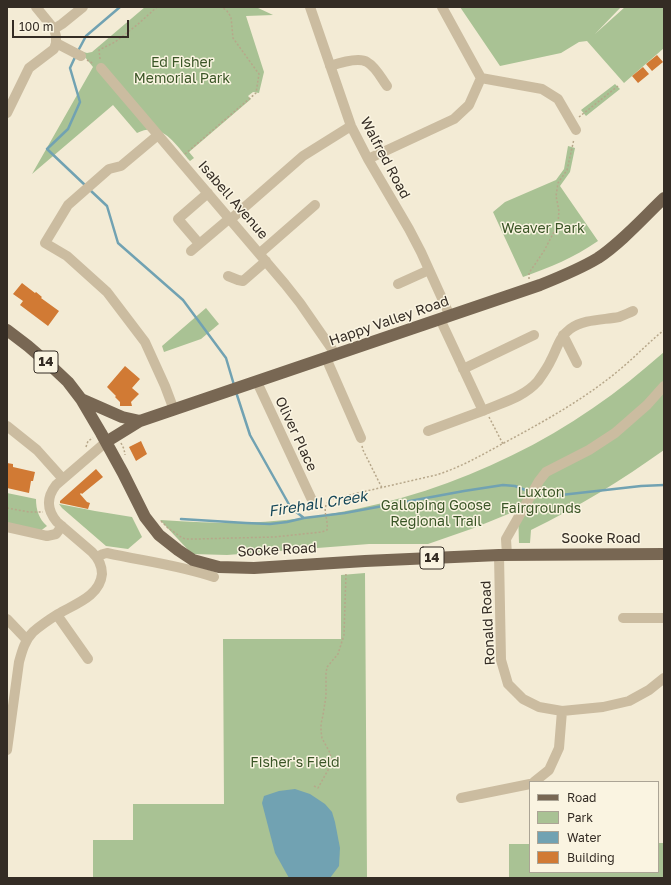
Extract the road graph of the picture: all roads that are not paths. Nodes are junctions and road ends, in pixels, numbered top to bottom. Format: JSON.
{"nodes":[{"id":1,"x":36,"y":7,"type":"edge"},
{"id":2,"x":83,"y":7,"type":"edge"},
{"id":3,"x":310,"y":7,"type":"edge"},
{"id":4,"x":442,"y":7,"type":"edge"},
{"id":5,"x":54,"y":29,"type":"junction"},
{"id":6,"x":56,"y":43,"type":"junction"},
{"id":7,"x":80,"y":56,"type":"road end"},
{"id":8,"x":330,"y":66,"type":"junction"},
{"id":9,"x":102,"y":68,"type":"road end"},
{"id":10,"x":481,"y":78,"type":"junction"},
{"id":11,"x":387,"y":86,"type":"dead end"},
{"id":12,"x":7,"y":113,"type":"edge"},
{"id":13,"x":351,"y":126,"type":"junction"},
{"id":14,"x":574,"y":127,"type":"road end"},
{"id":15,"x":158,"y":135,"type":"junction"},
{"id":16,"x":368,"y":159,"type":"junction"},
{"id":17,"x":208,"y":193,"type":"junction"},
{"id":18,"x":664,"y":198,"type":"edge"},
{"id":19,"x":315,"y":205,"type":"dead end"},
{"id":20,"x":230,"y":218,"type":"junction"},
{"id":21,"x":196,"y":240,"type":"dead end"},
{"id":22,"x":191,"y":251,"type":"dead end"},
{"id":23,"x":260,"y":253,"type":"junction"},
{"id":24,"x":266,"y":261,"type":"junction"},
{"id":25,"x":429,"y":270,"type":"junction"},
{"id":26,"x":228,"y":276,"type":"dead end"},
{"id":27,"x":398,"y":284,"type":"dead end"},
{"id":28,"x":634,"y":311,"type":"dead end"},
{"id":29,"x":445,"y":318,"type":"junction"},
{"id":30,"x":7,"y":330,"type":"edge"},
{"id":31,"x":534,"y":335,"type":"dead end"},
{"id":32,"x":563,"y":335,"type":"junction"},
{"id":33,"x":331,"y":357,"type":"junction"},
{"id":34,"x":577,"y":363,"type":"dead end"},
{"id":35,"x":463,"y":369,"type":"junction"},
{"id":36,"x":257,"y":382,"type":"junction"},
{"id":37,"x":664,"y":386,"type":"edge"},
{"id":38,"x":81,"y":399,"type":"junction"},
{"id":39,"x":174,"y":410,"type":"junction"},
{"id":40,"x":484,"y":410,"type":"junction"},
{"id":41,"x":140,"y":421,"type":"junction"},
{"id":42,"x":7,"y":426,"type":"edge"},
{"id":43,"x":428,"y":431,"type":"dead end"},
{"id":44,"x":361,"y":438,"type":"road end"},
{"id":45,"x":106,"y":442,"type":"junction"},
{"id":46,"x":63,"y":479,"type":"junction"},
{"id":47,"x":311,"y":498,"type":"dead end"},
{"id":48,"x":62,"y":526,"type":"junction"},
{"id":49,"x":7,"y":527,"type":"edge"},
{"id":50,"x":664,"y":554,"type":"edge"},
{"id":51,"x":503,"y":555,"type":"junction"},
{"id":52,"x":97,"y":557,"type":"junction"},
{"id":53,"x":214,"y":577,"type":"dead end"},
{"id":54,"x":57,"y":615,"type":"junction"},
{"id":55,"x":623,"y":618,"type":"dead end"},
{"id":56,"x":664,"y":618,"type":"edge"},
{"id":57,"x":7,"y":619,"type":"edge"},
{"id":58,"x":27,"y":640,"type":"junction"},
{"id":59,"x":88,"y":658,"type":"dead end"},
{"id":60,"x":664,"y":678,"type":"edge"},
{"id":61,"x":562,"y":711,"type":"junction"},
{"id":62,"x":7,"y":750,"type":"edge"},
{"id":63,"x":535,"y":781,"type":"edge"},
{"id":64,"x":529,"y":784,"type":"edge"},
{"id":65,"x":461,"y":798,"type":"dead end"}],
"edges":[{"from":1,"to":5,"type":"street"},
{"from":2,"to":5,"type":"street"},
{"from":3,"to":8,"type":"street","name":"Walfred Road"},
{"from":4,"to":10,"type":"street"},
{"from":5,"to":6,"type":"street"},
{"from":6,"to":7,"type":"street"},
{"from":6,"to":12,"type":"street"},
{"from":8,"to":11,"type":"street"},
{"from":8,"to":13,"type":"street","name":"Walfred Road"},
{"from":9,"to":15,"type":"street","name":"Isabell Avenue"},
{"from":10,"to":14,"type":"street"},
{"from":10,"to":16,"type":"street"},
{"from":13,"to":16,"type":"street","name":"Walfred Road"},
{"from":13,"to":20,"type":"street"},
{"from":15,"to":17,"type":"street","name":"Isabell Avenue"},
{"from":15,"to":39,"type":"street"},
{"from":16,"to":25,"type":"street","name":"Walfred Road"},
{"from":17,"to":20,"type":"street","name":"Isabell Avenue"},
{"from":17,"to":21,"type":"street"},
{"from":18,"to":29,"type":"main road","name":"Happy Valley Road"},
{"from":19,"to":23,"type":"street"},
{"from":20,"to":22,"type":"street"},
{"from":20,"to":23,"type":"street","name":"Isabell Avenue"},
{"from":23,"to":24,"type":"street","name":"Isabell Avenue"},
{"from":24,"to":26,"type":"street"},
{"from":24,"to":33,"type":"street","name":"Isabell Avenue"},
{"from":25,"to":27,"type":"street"},
{"from":25,"to":29,"type":"street","name":"Walfred Road"},
{"from":28,"to":32,"type":"street"},
{"from":29,"to":33,"type":"main road","name":"Happy Valley Road"},
{"from":29,"to":35,"type":"street","name":"Walfred Road"},
{"from":30,"to":38,"type":"main road","name":"Sooke Road","number":"14"},
{"from":31,"to":35,"type":"street"},
{"from":32,"to":34,"type":"street"},
{"from":32,"to":40,"type":"street"},
{"from":33,"to":36,"type":"main road","name":"Happy Valley Road"},
{"from":33,"to":44,"type":"street","name":"Isabell Avenue"},
{"from":35,"to":40,"type":"street","name":"Walfred Road"},
{"from":36,"to":39,"type":"main road","name":"Happy Valley Road"},
{"from":36,"to":47,"type":"street","name":"Oliver Place"},
{"from":37,"to":51,"type":"street","name":"Ronald Road"},
{"from":38,"to":41,"type":"main road"},
{"from":38,"to":45,"type":"main road","name":"Sooke Road","number":"14"},
{"from":39,"to":41,"type":"main road","name":"Happy Valley Road"},
{"from":40,"to":43,"type":"street"},
{"from":41,"to":45,"type":"main road","name":"Happy Valley Road"},
{"from":42,"to":46,"type":"street"},
{"from":45,"to":46,"type":"street"},
{"from":45,"to":51,"type":"main road","name":"Sooke Road","number":"14"},
{"from":46,"to":48,"type":"street"},
{"from":48,"to":49,"type":"street"},
{"from":48,"to":52,"type":"street"},
{"from":50,"to":51,"type":"main road","name":"Sooke Road","number":"14"},
{"from":51,"to":61,"type":"street","name":"Ronald Road"},
{"from":52,"to":53,"type":"street"},
{"from":52,"to":54,"type":"street"},
{"from":54,"to":58,"type":"street"},
{"from":54,"to":59,"type":"street"},
{"from":55,"to":56,"type":"street"},
{"from":57,"to":58,"type":"street"},
{"from":58,"to":62,"type":"street"},
{"from":60,"to":61,"type":"street","name":"Ronald Road"},
{"from":61,"to":63,"type":"street"},
{"from":64,"to":65,"type":"street"}]}
